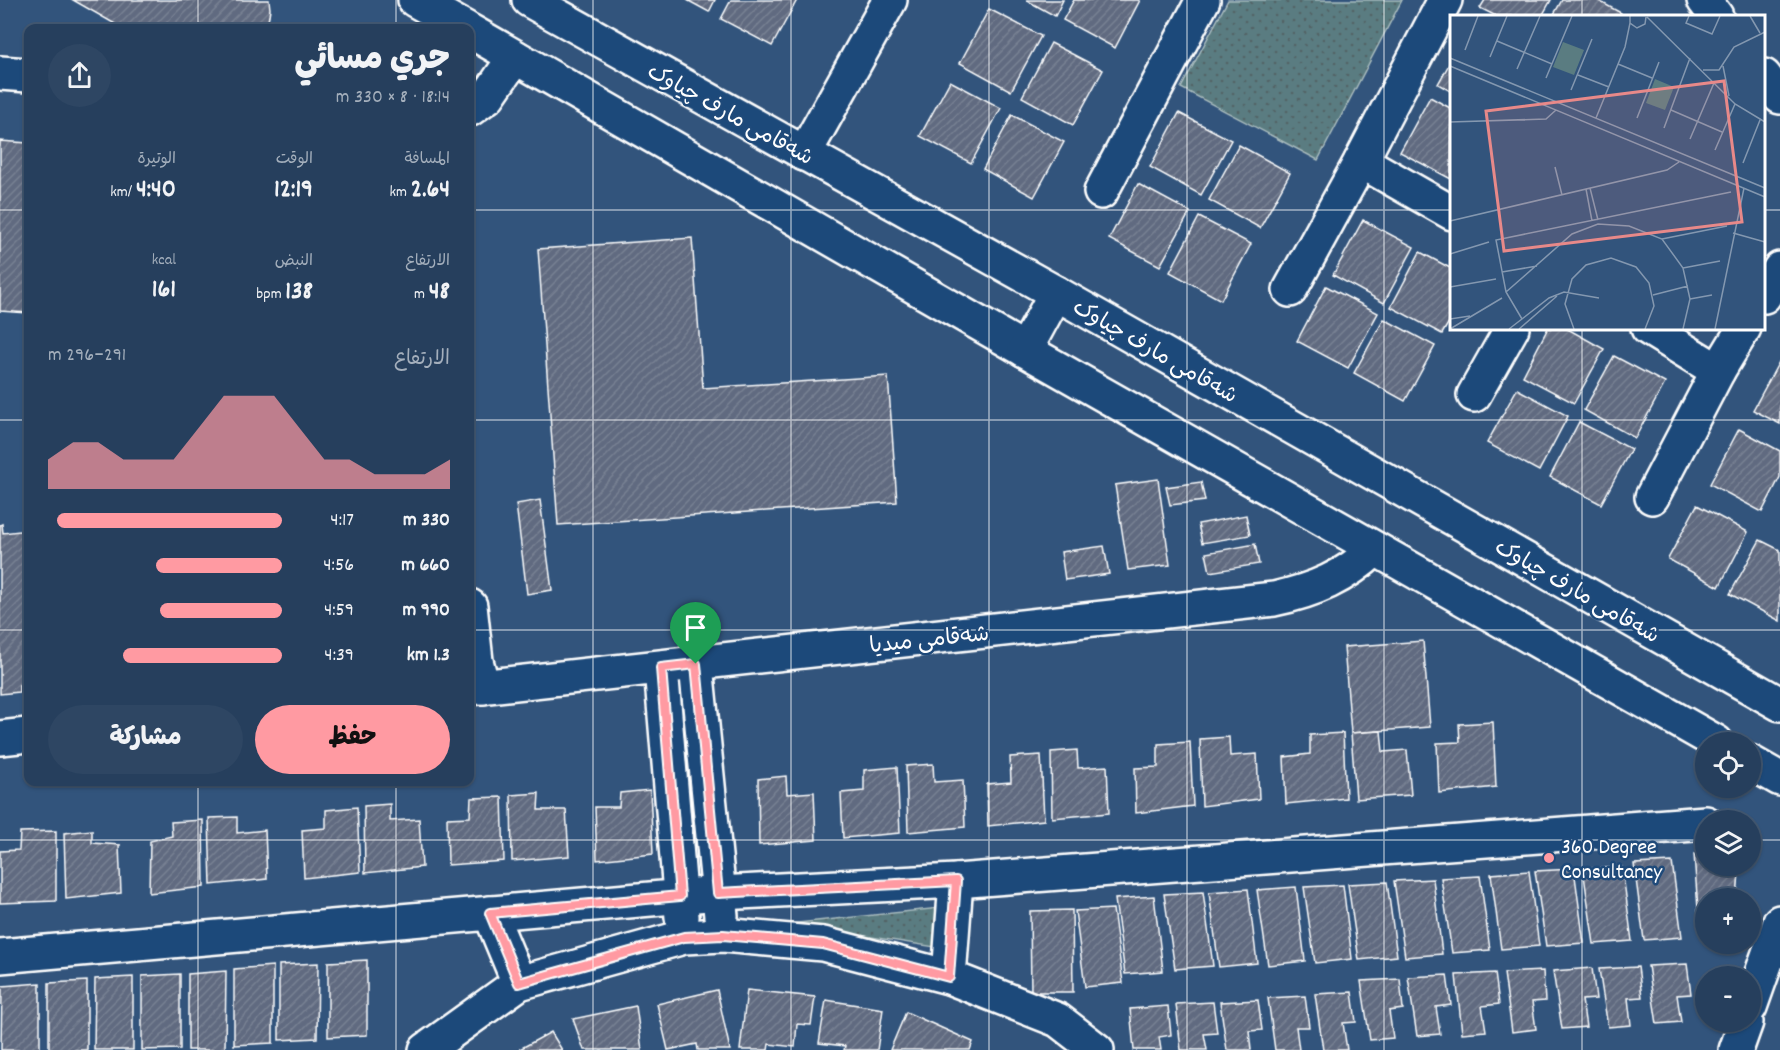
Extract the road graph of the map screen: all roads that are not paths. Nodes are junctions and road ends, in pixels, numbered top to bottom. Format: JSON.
{"nodes":[{"id":1,"x":415,"y":0,"type":"edge"},
{"id":2,"x":529,"y":0,"type":"edge"},
{"id":3,"x":890,"y":0,"type":"edge"},
{"id":4,"x":1203,"y":0,"type":"edge"},
{"id":5,"x":1445,"y":0,"type":"edge"},
{"id":6,"x":458,"y":24,"type":"edge"},
{"id":7,"x":474,"y":33,"type":"edge"},
{"id":8,"x":515,"y":57,"type":"junction"},
{"id":9,"x":0,"y":73,"type":"edge"},
{"id":10,"x":24,"y":75,"type":"edge"},
{"id":11,"x":1765,"y":77,"type":"edge"},
{"id":12,"x":1780,"y":97,"type":"edge"},
{"id":13,"x":474,"y":106,"type":"edge"},
{"id":14,"x":804,"y":154,"type":"junction"},
{"id":15,"x":1361,"y":162,"type":"junction"},
{"id":16,"x":1101,"y":192,"type":"dead end"},
{"id":17,"x":1450,"y":212,"type":"edge"},
{"id":18,"x":1780,"y":269,"type":"edge"},
{"id":19,"x":1290,"y":290,"type":"dead end"},
{"id":20,"x":1056,"y":293,"type":"junction"},
{"id":21,"x":1765,"y":294,"type":"edge"},
{"id":22,"x":1511,"y":330,"type":"edge"},
{"id":23,"x":1651,"y":330,"type":"edge"},
{"id":24,"x":1743,"y":330,"type":"edge"},
{"id":25,"x":1025,"y":350,"type":"junction"},
{"id":26,"x":1718,"y":372,"type":"junction"},
{"id":27,"x":1474,"y":395,"type":"dead end"},
{"id":28,"x":1652,"y":497,"type":"dead end"},
{"id":29,"x":1375,"y":549,"type":"junction"},
{"id":30,"x":474,"y":643,"type":"edge"},
{"id":31,"x":696,"y":664,"type":"junction"},
{"id":32,"x":661,"y":668,"type":"junction"},
{"id":33,"x":476,"y":688,"type":"edge"},
{"id":34,"x":1780,"y":704,"type":"edge"},
{"id":35,"x":1698,"y":732,"type":"edge"},
{"id":36,"x":24,"y":735,"type":"edge"},
{"id":37,"x":0,"y":738,"type":"edge"},
{"id":38,"x":1761,"y":768,"type":"edge"},
{"id":39,"x":1780,"y":779,"type":"edge"},
{"id":40,"x":1695,"y":824,"type":"edge"},
{"id":41,"x":956,"y":881,"type":"junction"},
{"id":42,"x":718,"y":893,"type":"junction"},
{"id":43,"x":680,"y":896,"type":"junction"},
{"id":44,"x":490,"y":913,"type":"junction"},
{"id":45,"x":1780,"y":922,"type":"edge"},
{"id":46,"x":723,"y":935,"type":"junction"},
{"id":47,"x":684,"y":937,"type":"junction"},
{"id":48,"x":0,"y":956,"type":"edge"},
{"id":49,"x":1761,"y":976,"type":"edge"},
{"id":50,"x":949,"y":977,"type":"junction"},
{"id":51,"x":519,"y":983,"type":"junction"},
{"id":52,"x":1742,"y":1032,"type":"edge"},
{"id":53,"x":426,"y":1050,"type":"edge"},
{"id":54,"x":1097,"y":1050,"type":"edge"},
{"id":55,"x":1736,"y":1050,"type":"edge"}],
"edges":[{"from":1,"to":6,"type":"street"},
{"from":2,"to":14,"type":"street","name":"شەقامی مارف چیاوک"},
{"from":3,"to":14,"type":"street"},
{"from":4,"to":16,"type":"street"},
{"from":5,"to":15,"type":"street"},
{"from":7,"to":8,"type":"street"},
{"from":8,"to":13,"type":"street"},
{"from":8,"to":25,"type":"street"},
{"from":9,"to":10,"type":"street"},
{"from":11,"to":12,"type":"street"},
{"from":14,"to":20,"type":"street","name":"شەقامی مارف چیاوک"},
{"from":15,"to":17,"type":"street"},
{"from":15,"to":19,"type":"street"},
{"from":18,"to":21,"type":"street"},
{"from":20,"to":25,"type":"street"},
{"from":20,"to":34,"type":"street","name":"شەقامی مارف چیاوک"},
{"from":22,"to":27,"type":"street"},
{"from":23,"to":26,"type":"street"},
{"from":24,"to":26,"type":"street"},
{"from":25,"to":29,"type":"street"},
{"from":26,"to":28,"type":"street"},
{"from":29,"to":31,"type":"street","name":"شەقامی میدیا"},
{"from":29,"to":35,"type":"street"},
{"from":30,"to":33,"type":"street"},
{"from":31,"to":32,"type":"street","name":"شەقامی میدیا"},
{"from":31,"to":42,"type":"street"},
{"from":32,"to":33,"type":"street","name":"شەقامی میدیا"},
{"from":32,"to":43,"type":"street"},
{"from":36,"to":37,"type":"street"},
{"from":38,"to":39,"type":"street"},
{"from":40,"to":41,"type":"street"},
{"from":41,"to":42,"type":"street"},
{"from":41,"to":50,"type":"street"},
{"from":42,"to":43,"type":"street"},
{"from":42,"to":46,"type":"street"},
{"from":43,"to":44,"type":"street"},
{"from":43,"to":47,"type":"street"},
{"from":44,"to":48,"type":"street"},
{"from":44,"to":51,"type":"street"},
{"from":45,"to":49,"type":"street"},
{"from":46,"to":47,"type":"street"},
{"from":46,"to":50,"type":"street"},
{"from":47,"to":51,"type":"street"},
{"from":50,"to":54,"type":"street"},
{"from":51,"to":53,"type":"street"},
{"from":52,"to":55,"type":"street"}]}
